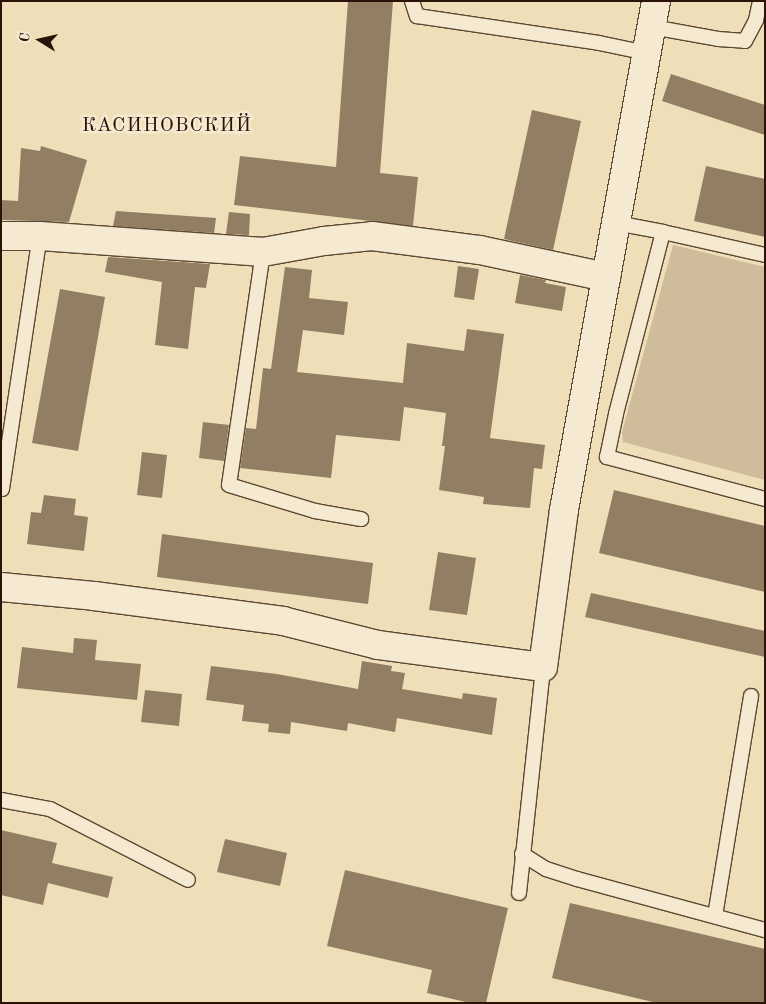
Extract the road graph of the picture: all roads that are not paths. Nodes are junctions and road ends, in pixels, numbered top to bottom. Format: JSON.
{"nodes":[{"id":1,"x":412,"y":1,"type":"edge"},
{"id":2,"x":760,"y":1,"type":"edge"},
{"id":3,"x":760,"y":24,"type":"edge"},
{"id":4,"x":652,"y":27,"type":"edge"},
{"id":5,"x":616,"y":223,"type":"junction"},
{"id":6,"x":663,"y":232,"type":"junction"},
{"id":7,"x":1,"y":236,"type":"edge"},
{"id":8,"x":40,"y":236,"type":"junction"},
{"id":9,"x":263,"y":252,"type":"junction"},
{"id":10,"x":765,"y":255,"type":"edge"},
{"id":11,"x":606,"y":276,"type":"junction"},
{"id":12,"x":2,"y":489,"type":"edge"},
{"id":13,"x":765,"y":499,"type":"edge"},
{"id":14,"x":361,"y":519,"type":"dead end"},
{"id":15,"x":1,"y":586,"type":"edge"},
{"id":16,"x":543,"y":668,"type":"junction"},
{"id":17,"x":751,"y":696,"type":"dead end"},
{"id":18,"x":1,"y":800,"type":"edge"},
{"id":19,"x":522,"y":854,"type":"junction"},
{"id":20,"x":188,"y":880,"type":"dead end"},
{"id":21,"x":519,"y":893,"type":"dead end"},
{"id":22,"x":715,"y":916,"type":"junction"},
{"id":23,"x":765,"y":930,"type":"edge"}],
"edges":[{"from":1,"to":4,"type":"lane"},
{"from":2,"to":3,"type":"lane"},
{"from":3,"to":4,"type":"lane"},
{"from":4,"to":5,"type":"street"},
{"from":5,"to":6,"type":"lane"},
{"from":5,"to":11,"type":"street"},
{"from":6,"to":10,"type":"lane"},
{"from":6,"to":13,"type":"lane"},
{"from":7,"to":8,"type":"street"},
{"from":8,"to":9,"type":"street"},
{"from":8,"to":12,"type":"lane"},
{"from":9,"to":11,"type":"street"},
{"from":9,"to":14,"type":"lane"},
{"from":11,"to":16,"type":"street"},
{"from":15,"to":16,"type":"street"},
{"from":16,"to":19,"type":"lane"},
{"from":17,"to":22,"type":"lane"},
{"from":18,"to":20,"type":"lane"},
{"from":19,"to":21,"type":"lane"},
{"from":19,"to":22,"type":"lane"},
{"from":22,"to":23,"type":"lane"}]}
